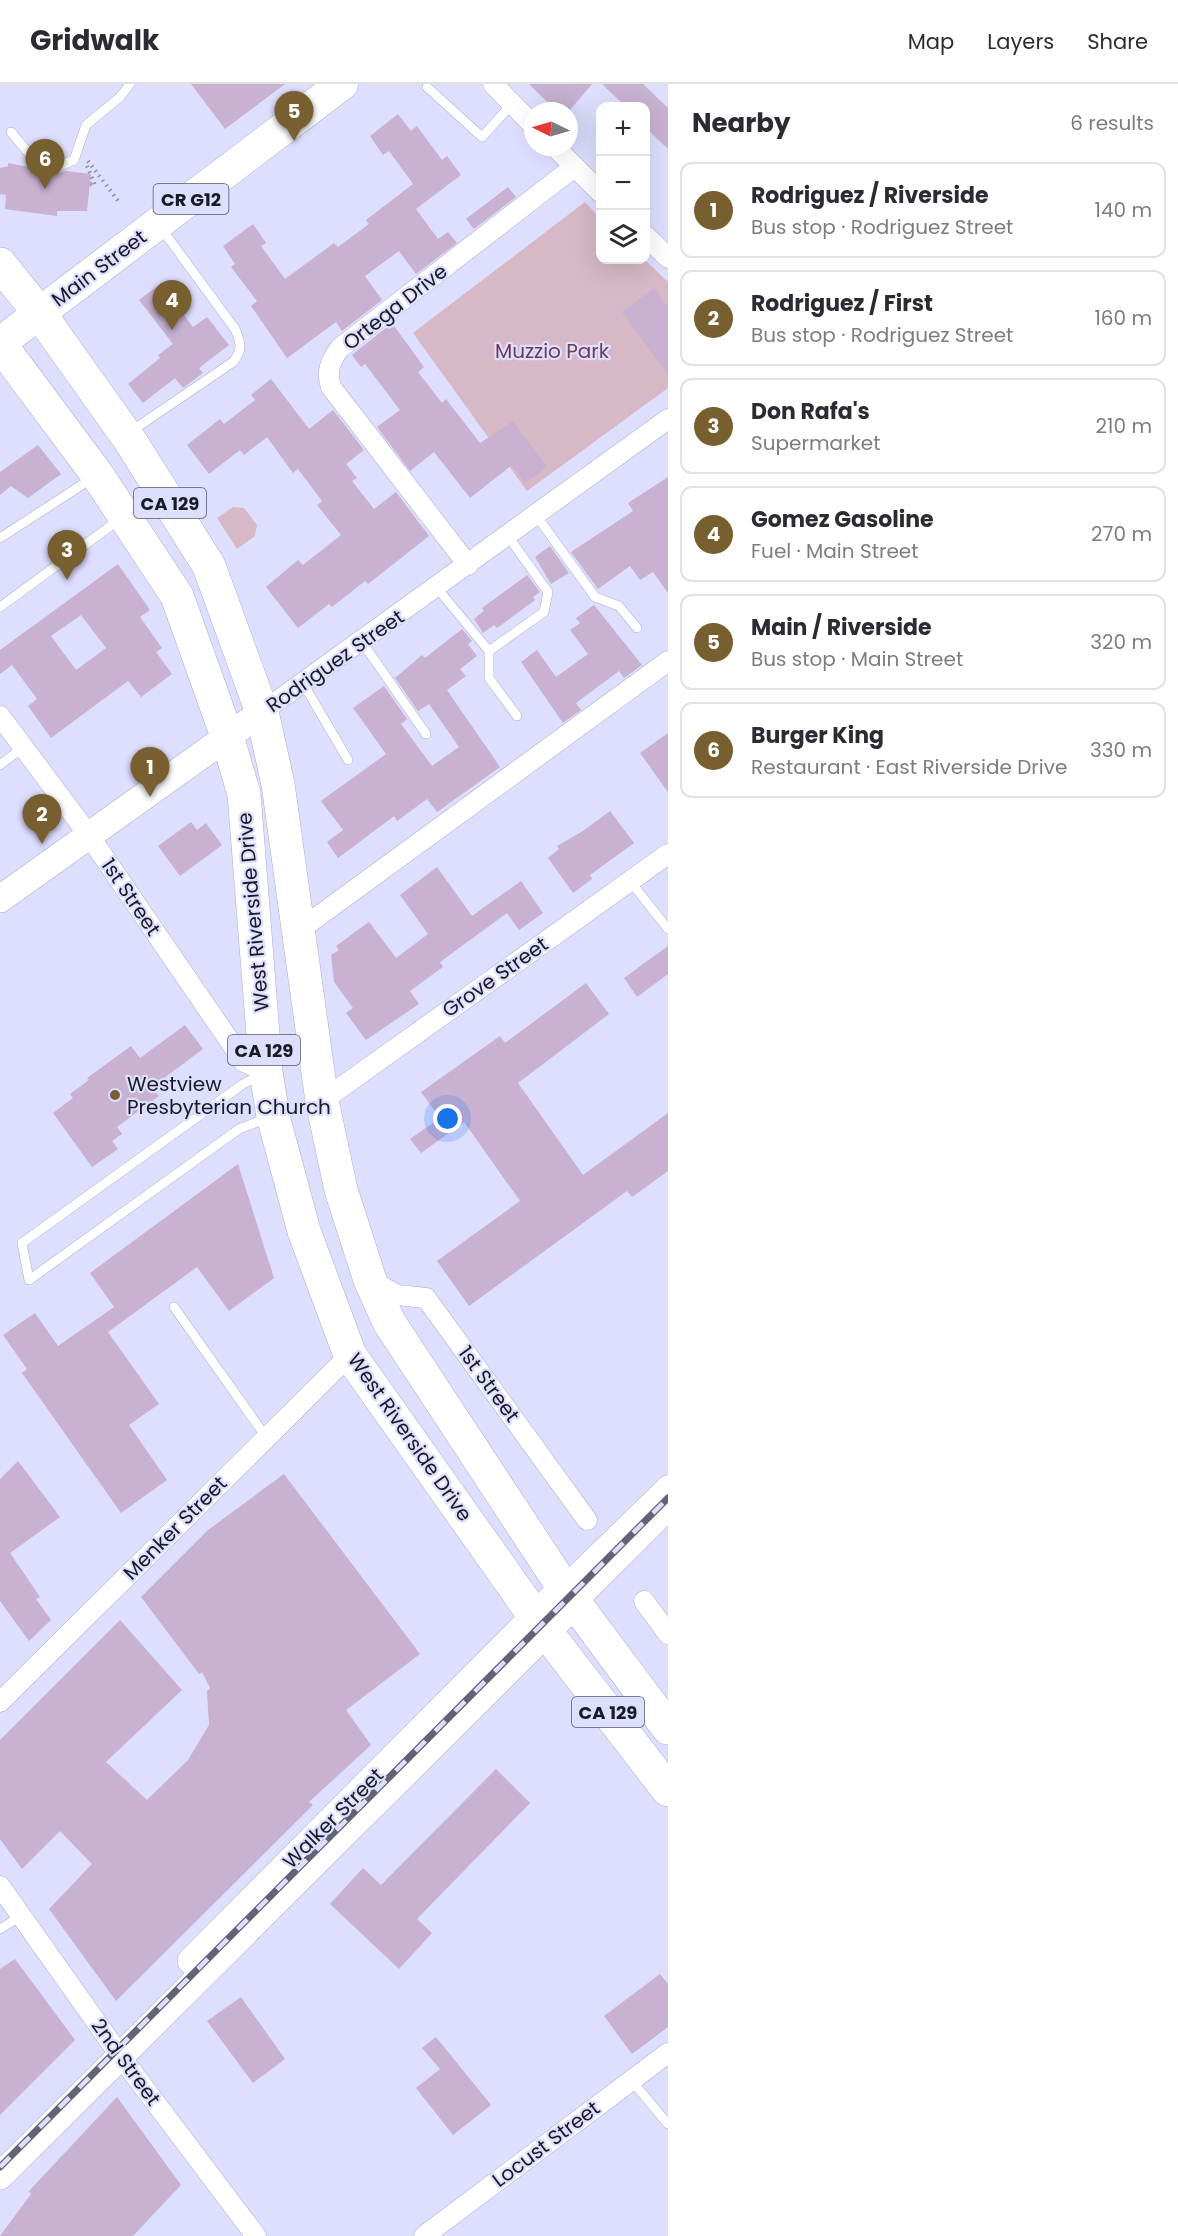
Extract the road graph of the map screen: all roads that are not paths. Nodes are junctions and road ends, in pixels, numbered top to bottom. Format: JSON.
{"nodes":[{"id":1,"x":130,"y":84,"type":"edge"},
{"id":2,"x":342,"y":84,"type":"edge"},
{"id":3,"x":493,"y":84,"type":"edge"},
{"id":4,"x":427,"y":87,"type":"dead end"},
{"id":5,"x":512,"y":104,"type":"junction"},
{"id":6,"x":524,"y":116,"type":"edge"},
{"id":7,"x":11,"y":132,"type":"dead end"},
{"id":8,"x":564,"y":156,"type":"edge"},
{"id":9,"x":574,"y":166,"type":"junction"},
{"id":10,"x":596,"y":188,"type":"edge"},
{"id":11,"x":157,"y":224,"type":"junction"},
{"id":12,"x":650,"y":241,"type":"edge"},
{"id":13,"x":668,"y":258,"type":"edge"},
{"id":14,"x":0,"y":264,"type":"edge"},
{"id":15,"x":40,"y":314,"type":"junction"},
{"id":16,"x":0,"y":344,"type":"edge"},
{"id":17,"x":668,"y":419,"type":"edge"},
{"id":18,"x":126,"y":435,"type":"junction"},
{"id":19,"x":97,"y":474,"type":"junction"},
{"id":20,"x":124,"y":515,"type":"junction"},
{"id":21,"x":536,"y":515,"type":"junction"},
{"id":22,"x":507,"y":535,"type":"junction"},
{"id":23,"x":0,"y":538,"type":"edge"},
{"id":24,"x":468,"y":565,"type":"junction"},
{"id":25,"x":437,"y":588,"type":"junction"},
{"id":26,"x":0,"y":607,"type":"edge"},
{"id":27,"x":637,"y":628,"type":"dead end"},
{"id":28,"x":362,"y":642,"type":"junction"},
{"id":29,"x":489,"y":651,"type":"junction"},
{"id":30,"x":668,"y":661,"type":"edge"},
{"id":31,"x":304,"y":685,"type":"junction"},
{"id":32,"x":262,"y":712,"type":"junction"},
{"id":33,"x":0,"y":716,"type":"edge"},
{"id":34,"x":517,"y":716,"type":"dead end"},
{"id":35,"x":426,"y":734,"type":"dead end"},
{"id":36,"x":227,"y":736,"type":"junction"},
{"id":37,"x":22,"y":747,"type":"junction"},
{"id":38,"x":348,"y":760,"type":"dead end"},
{"id":39,"x":0,"y":765,"type":"edge"},
{"id":40,"x":88,"y":834,"type":"junction"},
{"id":41,"x":668,"y":854,"type":"edge"},
{"id":42,"x":630,"y":881,"type":"junction"},
{"id":43,"x":0,"y":900,"type":"edge"},
{"id":44,"x":668,"y":929,"type":"edge"},
{"id":45,"x":298,"y":931,"type":"junction"},
{"id":46,"x":266,"y":1072,"type":"junction"},
{"id":47,"x":322,"y":1101,"type":"junction"},
{"id":48,"x":273,"y":1116,"type":"junction"},
{"id":49,"x":370,"y":1280,"type":"junction"},
{"id":50,"x":174,"y":1307,"type":"dead end"},
{"id":51,"x":350,"y":1354,"type":"junction"},
{"id":52,"x":266,"y":1437,"type":"junction"},
{"id":53,"x":668,"y":1485,"type":"edge"},
{"id":54,"x":668,"y":1511,"type":"edge"},
{"id":55,"x":587,"y":1520,"type":"dead end"},
{"id":56,"x":569,"y":1596,"type":"junction"},
{"id":57,"x":644,"y":1600,"type":"dead end"},
{"id":58,"x":541,"y":1625,"type":"junction"},
{"id":59,"x":668,"y":1634,"type":"edge"},
{"id":60,"x":0,"y":1702,"type":"edge"},
{"id":61,"x":668,"y":1728,"type":"edge"},
{"id":62,"x":668,"y":1790,"type":"edge"},
{"id":63,"x":0,"y":1886,"type":"edge"},
{"id":64,"x":21,"y":1916,"type":"junction"},
{"id":65,"x":0,"y":1929,"type":"edge"},
{"id":66,"x":116,"y":2050,"type":"junction"},
{"id":67,"x":668,"y":2053,"type":"edge"},
{"id":68,"x":631,"y":2080,"type":"junction"},
{"id":69,"x":668,"y":2124,"type":"edge"},
{"id":70,"x":0,"y":2154,"type":"edge"},
{"id":71,"x":0,"y":2176,"type":"edge"},
{"id":72,"x":256,"y":2236,"type":"edge"},
{"id":73,"x":424,"y":2236,"type":"edge"}],
"edges":[{"from":1,"to":7,"type":"lane"},
{"from":2,"to":11,"type":"main road","name":"Main Street","number":"CR G12"},
{"from":3,"to":5,"type":"street"},
{"from":4,"to":5,"type":"lane"},
{"from":5,"to":6,"type":"street"},
{"from":8,"to":9,"type":"street"},
{"from":9,"to":10,"type":"street"},
{"from":9,"to":24,"type":"street","name":"Ortega Drive"},
{"from":11,"to":15,"type":"main road","name":"Main Street","number":"CR G12"},
{"from":11,"to":18,"type":"lane"},
{"from":12,"to":13,"type":"street"},
{"from":14,"to":15,"type":"highway","number":"CA 129"},
{"from":15,"to":16,"type":"main road","name":"Main Street"},
{"from":15,"to":18,"type":"highway","name":"West Riverside Drive","number":"CA 129"},
{"from":16,"to":19,"type":"highway","name":"West Riverside Drive","number":"CA 129"},
{"from":17,"to":21,"type":"street","name":"Rodriguez Street"},
{"from":18,"to":32,"type":"highway","name":"West Riverside Drive","number":"CA 129"},
{"from":19,"to":20,"type":"highway","name":"West Riverside Drive","number":"CA 129"},
{"from":19,"to":23,"type":"lane"},
{"from":20,"to":26,"type":"lane"},
{"from":20,"to":36,"type":"highway","name":"West Riverside Drive","number":"CA 129"},
{"from":21,"to":22,"type":"street","name":"Rodriguez Street"},
{"from":21,"to":27,"type":"lane"},
{"from":22,"to":24,"type":"street","name":"Rodriguez Street"},
{"from":22,"to":29,"type":"lane"},
{"from":24,"to":25,"type":"street","name":"Rodriguez Street"},
{"from":25,"to":28,"type":"street","name":"Rodriguez Street"},
{"from":25,"to":29,"type":"lane"},
{"from":28,"to":31,"type":"street","name":"Rodriguez Street"},
{"from":28,"to":35,"type":"lane"},
{"from":29,"to":34,"type":"lane"},
{"from":30,"to":45,"type":"street"},
{"from":31,"to":32,"type":"street","name":"Rodriguez Street"},
{"from":31,"to":38,"type":"lane"},
{"from":32,"to":36,"type":"main road","name":"Rodriguez Street"},
{"from":32,"to":45,"type":"highway","name":"West Riverside Drive","number":"CA 129"},
{"from":33,"to":37,"type":"street","name":"1st Street"},
{"from":36,"to":40,"type":"main road","name":"Rodriguez Street"},
{"from":36,"to":46,"type":"highway","name":"West Riverside Drive","number":"CA 129"},
{"from":37,"to":39,"type":"lane"},
{"from":37,"to":40,"type":"street","name":"1st Street"},
{"from":40,"to":43,"type":"main road","name":"Rodriguez Street"},
{"from":40,"to":46,"type":"street","name":"1st Street"},
{"from":41,"to":42,"type":"street","name":"Grove Street"},
{"from":42,"to":44,"type":"lane"},
{"from":42,"to":47,"type":"street","name":"Grove Street"},
{"from":45,"to":47,"type":"highway","name":"West Riverside Drive","number":"CA 129"},
{"from":46,"to":48,"type":"highway","name":"West Riverside Drive","number":"CA 129"},
{"from":46,"to":48,"type":"lane"},
{"from":47,"to":49,"type":"highway","name":"West Riverside Drive","number":"CA 129"},
{"from":48,"to":51,"type":"highway","name":"West Riverside Drive","number":"CA 129"},
{"from":49,"to":55,"type":"street","name":"1st Street"},
{"from":49,"to":56,"type":"highway","name":"West Riverside Drive","number":"CA 129"},
{"from":50,"to":52,"type":"lane"},
{"from":51,"to":52,"type":"street","name":"Menker Street"},
{"from":51,"to":58,"type":"highway","name":"West Riverside Drive","number":"CA 129"},
{"from":52,"to":60,"type":"street","name":"Menker Street"},
{"from":53,"to":56,"type":"street","name":"Walker Street"},
{"from":54,"to":56,"type":"street","name":"Walker Street"},
{"from":56,"to":58,"type":"main road","name":"Walker Street"},
{"from":56,"to":61,"type":"highway","name":"West Riverside Drive","number":"CA 129"},
{"from":57,"to":59,"type":"street"},
{"from":58,"to":62,"type":"highway","name":"West Riverside Drive","number":"CA 129"},
{"from":58,"to":66,"type":"main road","name":"Walker Street"},
{"from":63,"to":64,"type":"street","name":"2nd Street"},
{"from":64,"to":65,"type":"lane"},
{"from":64,"to":66,"type":"street","name":"2nd Street"},
{"from":66,"to":70,"type":"main road","name":"Walker Street"},
{"from":66,"to":71,"type":"main road","name":"Walker Street"},
{"from":66,"to":72,"type":"street","name":"2nd Street"},
{"from":67,"to":68,"type":"street","name":"Locust Street"},
{"from":68,"to":69,"type":"lane"},
{"from":68,"to":73,"type":"street","name":"Locust Street"}]}
